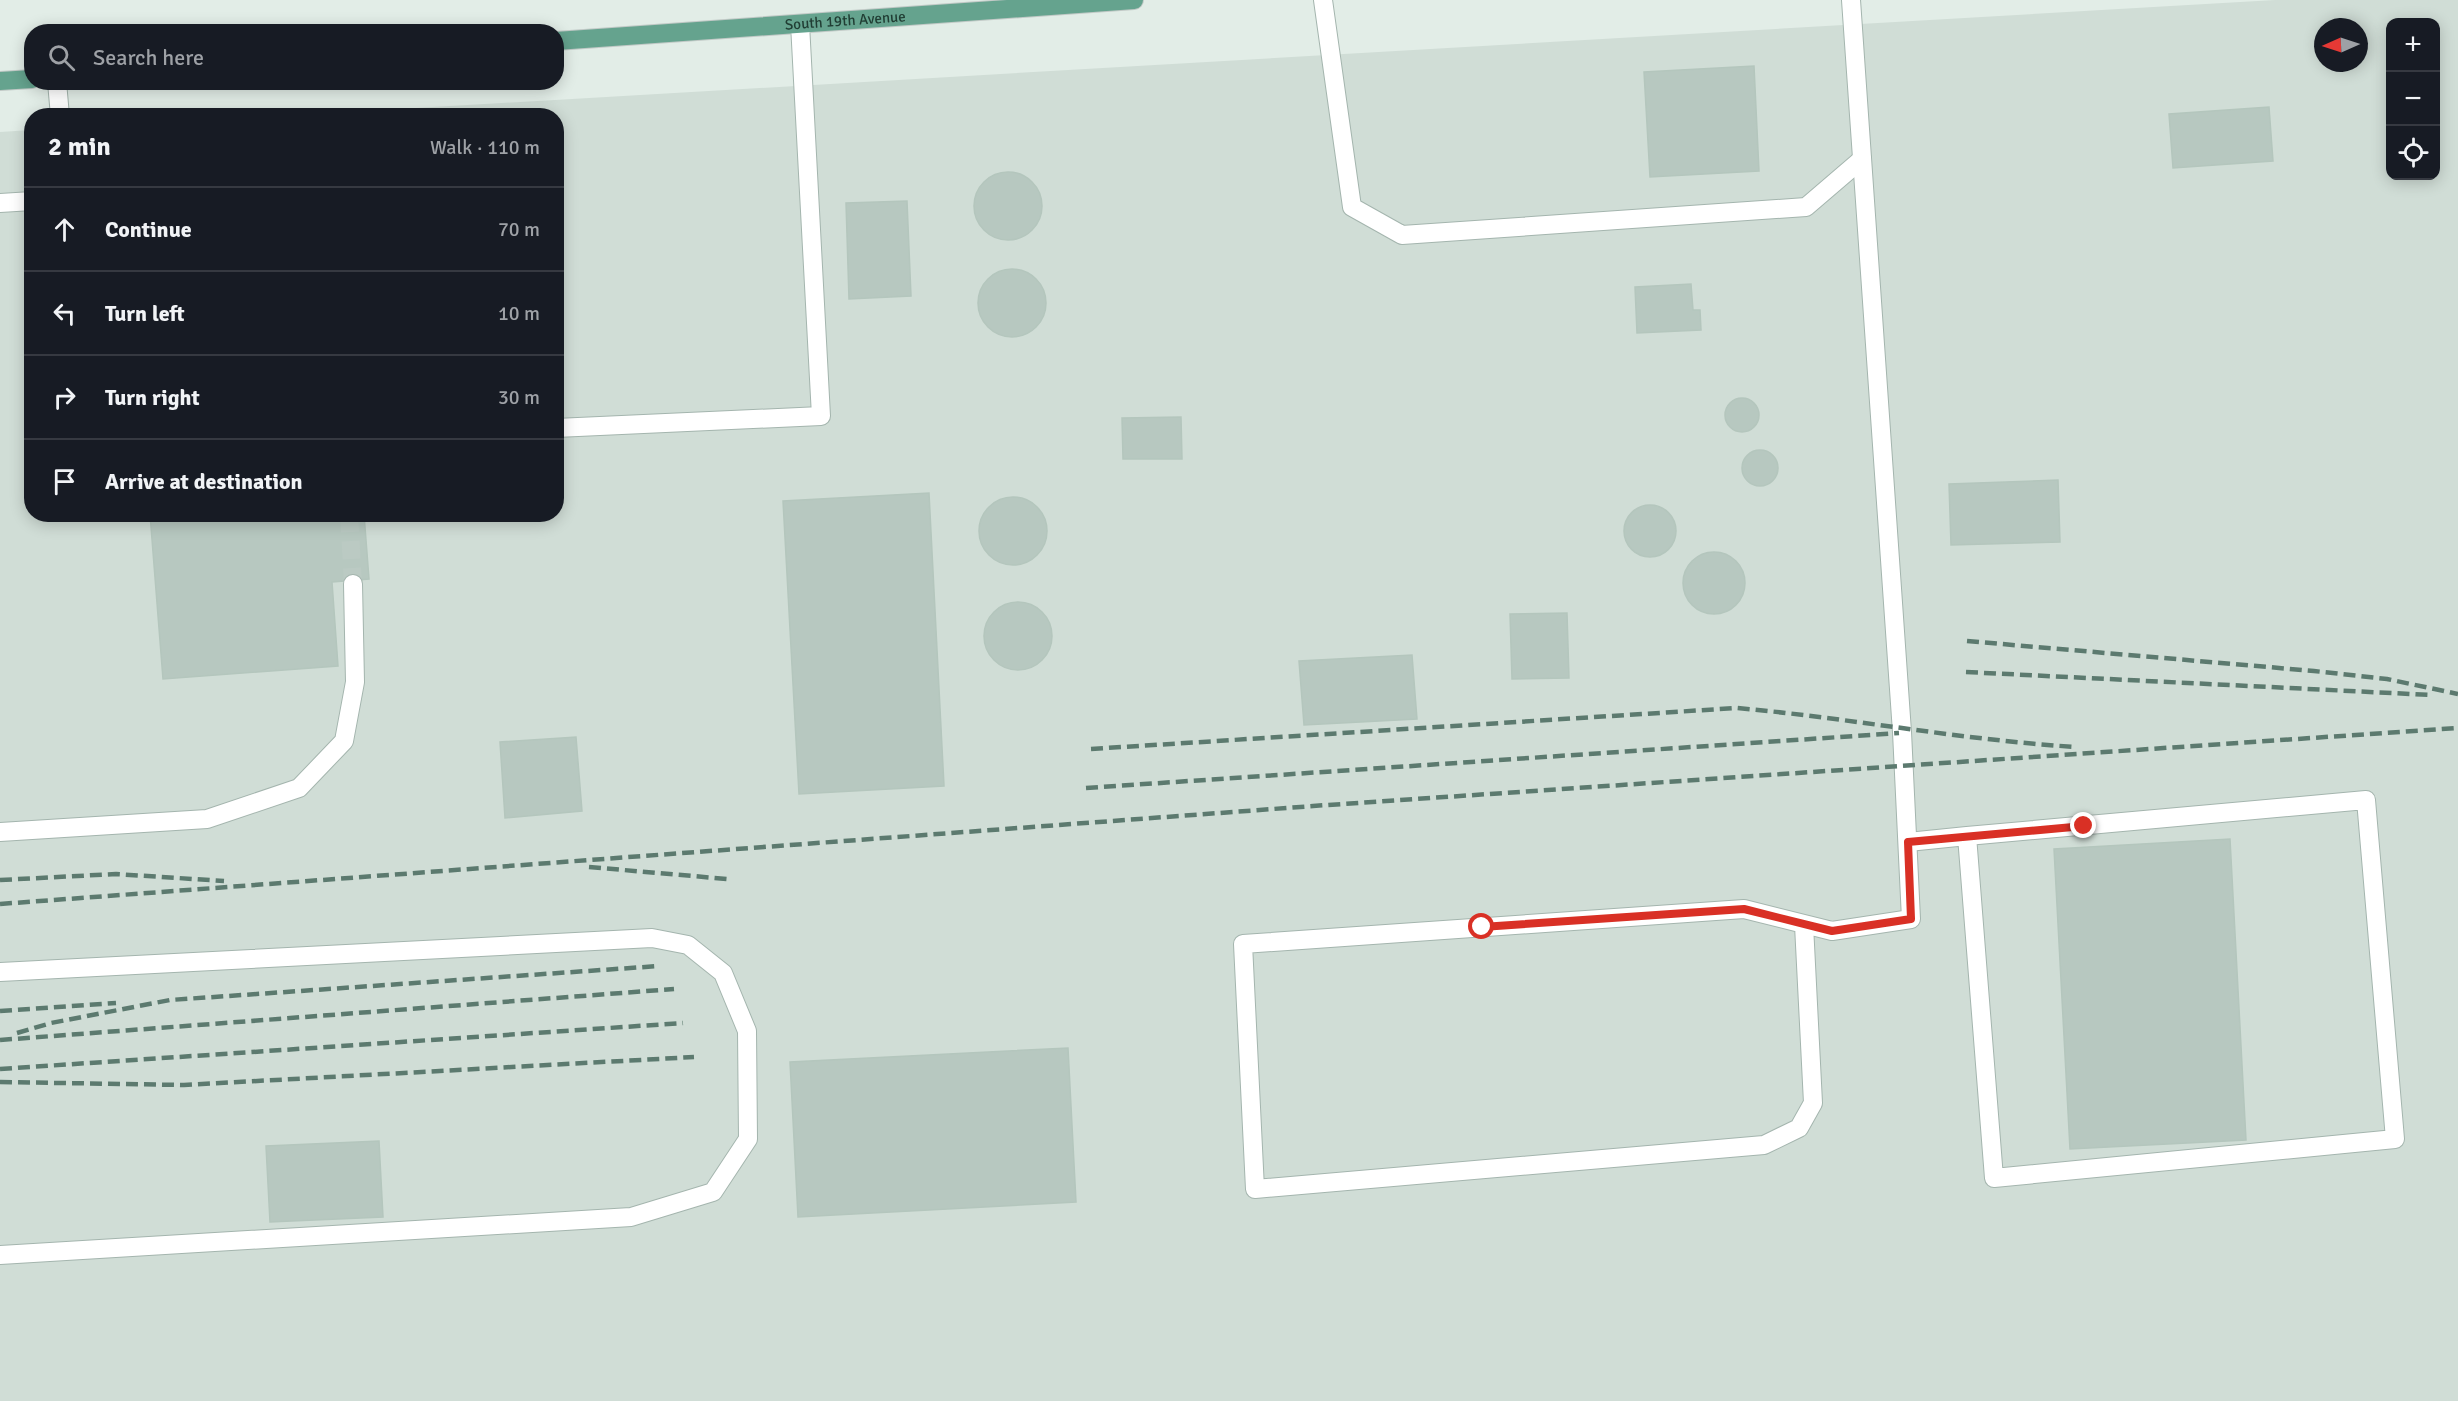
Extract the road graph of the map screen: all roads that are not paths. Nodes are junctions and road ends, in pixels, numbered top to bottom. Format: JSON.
{"nodes":[{"id":1,"x":1134,"y":0,"type":"edge"},
{"id":2,"x":1323,"y":0,"type":"edge"},
{"id":3,"x":1851,"y":0,"type":"edge"},
{"id":4,"x":800,"y":24,"type":"junction"},
{"id":5,"x":564,"y":40,"type":"edge"},
{"id":6,"x":24,"y":80,"type":"edge"},
{"id":7,"x":0,"y":81,"type":"edge"},
{"id":8,"x":58,"y":90,"type":"edge"},
{"id":9,"x":59,"y":108,"type":"edge"},
{"id":10,"x":1862,"y":159,"type":"junction"},
{"id":11,"x":24,"y":202,"type":"edge"},
{"id":12,"x":0,"y":203,"type":"edge"},
{"id":13,"x":564,"y":428,"type":"edge"},
{"id":14,"x":353,"y":584,"type":"tunnel mouth"},
{"id":15,"x":0,"y":832,"type":"edge"},
{"id":16,"x":1966,"y":836,"type":"junction"},
{"id":17,"x":1908,"y":842,"type":"junction"},
{"id":18,"x":1804,"y":925,"type":"junction"},
{"id":19,"x":0,"y":972,"type":"edge"},
{"id":20,"x":0,"y":1255,"type":"edge"}],
"edges":[{"from":1,"to":4,"type":"main road","name":"South 19th Avenue"},
{"from":2,"to":10,"type":"lane"},
{"from":3,"to":10,"type":"lane"},
{"from":4,"to":5,"type":"main road","name":"South 19th Avenue"},
{"from":4,"to":13,"type":"lane"},
{"from":6,"to":7,"type":"main road"},
{"from":8,"to":9,"type":"lane"},
{"from":10,"to":17,"type":"lane"},
{"from":11,"to":12,"type":"lane"},
{"from":14,"to":15,"type":"lane"},
{"from":16,"to":16,"type":"lane"},
{"from":16,"to":17,"type":"lane"},
{"from":17,"to":18,"type":"lane"},
{"from":18,"to":18,"type":"lane"},
{"from":19,"to":20,"type":"lane"}]}
